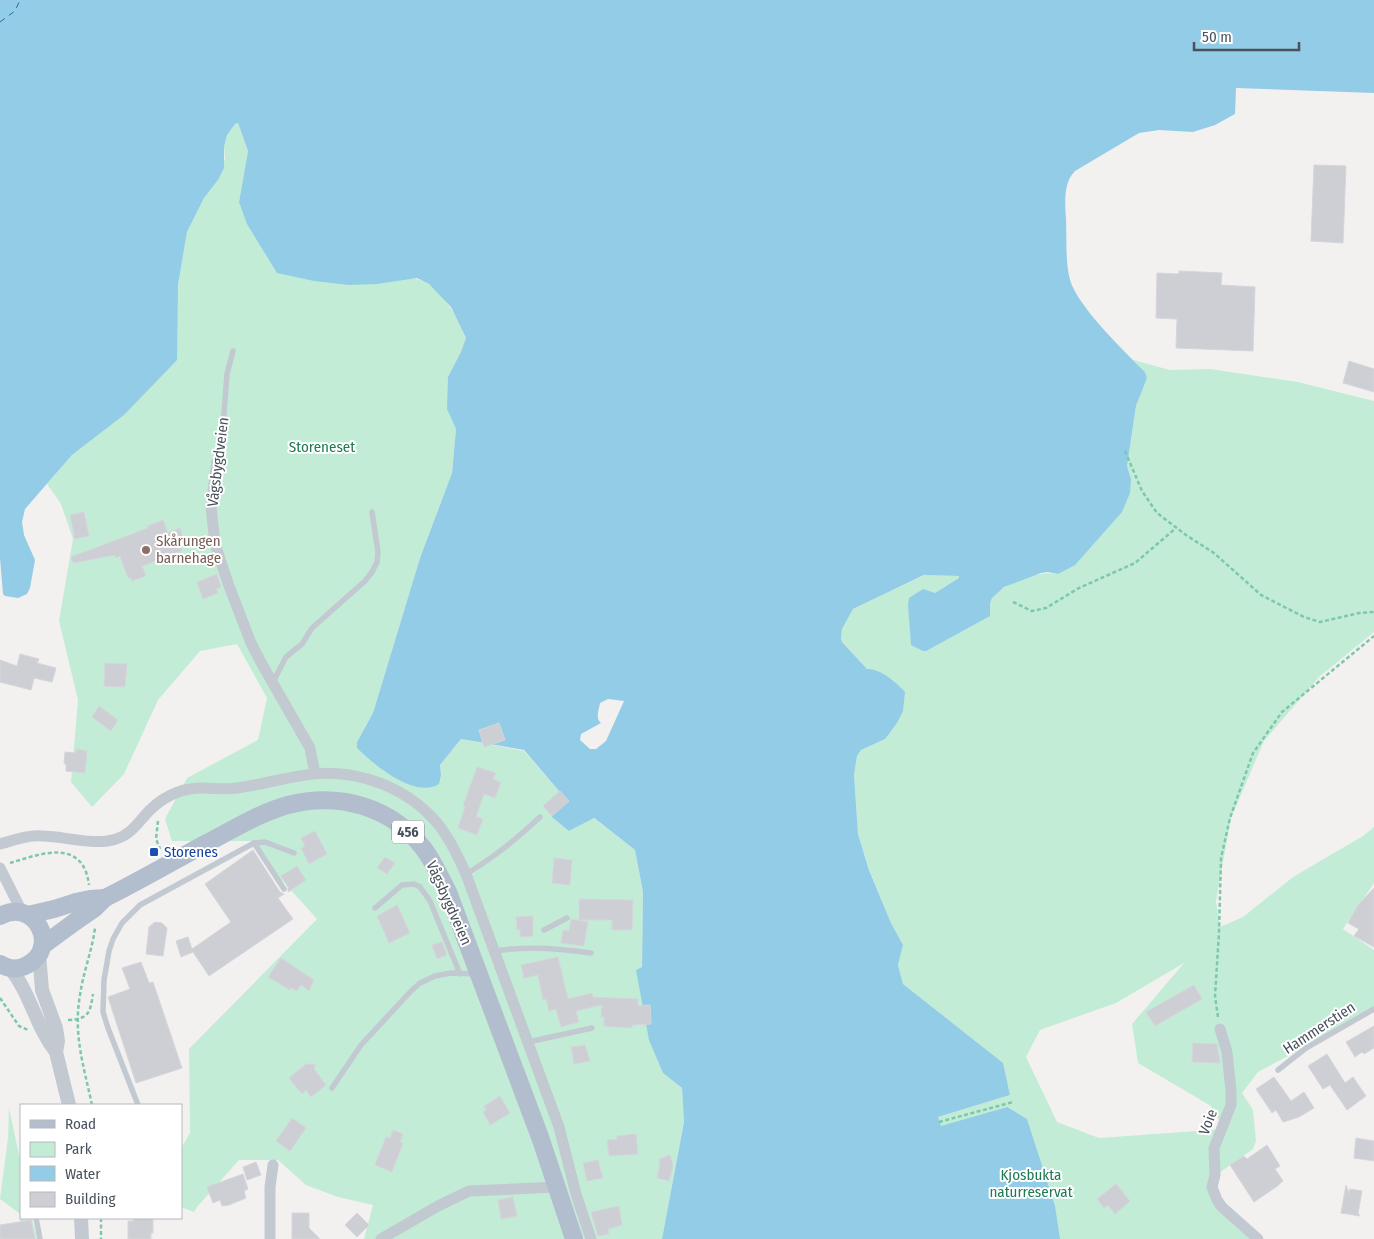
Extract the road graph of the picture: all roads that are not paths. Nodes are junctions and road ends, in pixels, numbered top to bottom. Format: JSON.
{"nodes":[{"id":1,"x":233,"y":351,"type":"dead end"},
{"id":2,"x":217,"y":461,"type":"joint"},
{"id":3,"x":372,"y":512,"type":"dead end"},
{"id":4,"x":273,"y":682,"type":"junction"},
{"id":5,"x":314,"y":774,"type":"junction"},
{"id":6,"x":540,"y":817,"type":"dead end"},
{"id":7,"x":254,"y":843,"type":"junction"},
{"id":8,"x":0,"y":844,"type":"edge"},
{"id":9,"x":294,"y":853,"type":"dead end"},
{"id":10,"x":0,"y":868,"type":"edge"},
{"id":11,"x":466,"y":874,"type":"junction"},
{"id":12,"x":284,"y":890,"type":"dead end"},
{"id":13,"x":104,"y":898,"type":"junction"},
{"id":14,"x":375,"y":908,"type":"dead end"},
{"id":15,"x":25,"y":913,"type":"junction"},
{"id":16,"x":0,"y":916,"type":"edge"},
{"id":17,"x":567,"y":918,"type":"dead end"},
{"id":18,"x":544,"y":930,"type":"dead end"},
{"id":19,"x":41,"y":950,"type":"junction"},
{"id":20,"x":494,"y":951,"type":"junction"},
{"id":21,"x":591,"y":953,"type":"dead end"},
{"id":22,"x":3,"y":966,"type":"edge"},
{"id":23,"x":460,"y":974,"type":"junction"},
{"id":24,"x":479,"y":974,"type":"junction"},
{"id":25,"x":1374,"y":1008,"type":"edge"},
{"id":26,"x":592,"y":1028,"type":"dead end"},
{"id":27,"x":1220,"y":1028,"type":"road end"},
{"id":28,"x":528,"y":1042,"type":"junction"},
{"id":29,"x":56,"y":1052,"type":"junction"},
{"id":30,"x":1278,"y":1070,"type":"dead end"},
{"id":31,"x":332,"y":1088,"type":"dead end"},
{"id":32,"x":69,"y":1104,"type":"edge"},
{"id":33,"x":138,"y":1104,"type":"edge"},
{"id":34,"x":273,"y":1165,"type":"dead end"},
{"id":35,"x":557,"y":1186,"type":"junction"},
{"id":36,"x":36,"y":1219,"type":"edge"},
{"id":37,"x":81,"y":1219,"type":"edge"},
{"id":38,"x":40,"y":1239,"type":"edge"},
{"id":39,"x":82,"y":1239,"type":"edge"},
{"id":40,"x":270,"y":1239,"type":"edge"},
{"id":41,"x":381,"y":1239,"type":"edge"},
{"id":42,"x":574,"y":1239,"type":"edge"},
{"id":43,"x":591,"y":1239,"type":"edge"},
{"id":44,"x":1258,"y":1239,"type":"edge"}],
"edges":[{"from":1,"to":2,"type":"lane","name":"Vågsbygdveien"},
{"from":2,"to":4,"type":"street","name":"Vågsbygdveien"},
{"from":3,"to":4,"type":"lane"},
{"from":4,"to":5,"type":"street","name":"Vågsbygdveien"},
{"from":5,"to":8,"type":"street","name":"Vågsbygdveien"},
{"from":5,"to":11,"type":"street","name":"Vågsbygdveien"},
{"from":6,"to":11,"type":"lane"},
{"from":7,"to":9,"type":"lane"},
{"from":7,"to":12,"type":"lane"},
{"from":7,"to":33,"type":"lane"},
{"from":10,"to":15,"type":"street"},
{"from":11,"to":20,"type":"street","name":"Vågsbygdveien"},
{"from":13,"to":15,"type":"main road","name":"Vågsbygdveien","number":"456","bridge":true},
{"from":13,"to":19,"type":"main road","name":"Vågsbygdveien","number":"456","bridge":true},
{"from":13,"to":24,"type":"main road","name":"Vågsbygdveien","number":"456"},
{"from":14,"to":23,"type":"lane","name":"Vågsbygdveien"},
{"from":15,"to":16,"type":"main road","number":"456"},
{"from":15,"to":19,"type":"main road"},
{"from":17,"to":18,"type":"lane"},
{"from":19,"to":22,"type":"main road","number":"456"},
{"from":19,"to":29,"type":"street"},
{"from":20,"to":21,"type":"lane","name":"Vågsbygdveien"},
{"from":20,"to":28,"type":"street","name":"Vågsbygdveien"},
{"from":22,"to":29,"type":"street"},
{"from":23,"to":24,"type":"lane"},
{"from":23,"to":31,"type":"lane"},
{"from":24,"to":35,"type":"main road","name":"Vågsbygdveien","number":"456"},
{"from":25,"to":30,"type":"lane","name":"Hammerstien"},
{"from":26,"to":28,"type":"lane"},
{"from":27,"to":44,"type":"street","name":"Voie"},
{"from":28,"to":43,"type":"street","name":"Vågsbygdveien"},
{"from":29,"to":32,"type":"street"},
{"from":34,"to":40,"type":"street"},
{"from":35,"to":41,"type":"street"},
{"from":35,"to":42,"type":"main road","name":"Vågsbygdveien","number":"456"},
{"from":36,"to":38,"type":"lane"},
{"from":37,"to":39,"type":"street"}]}
